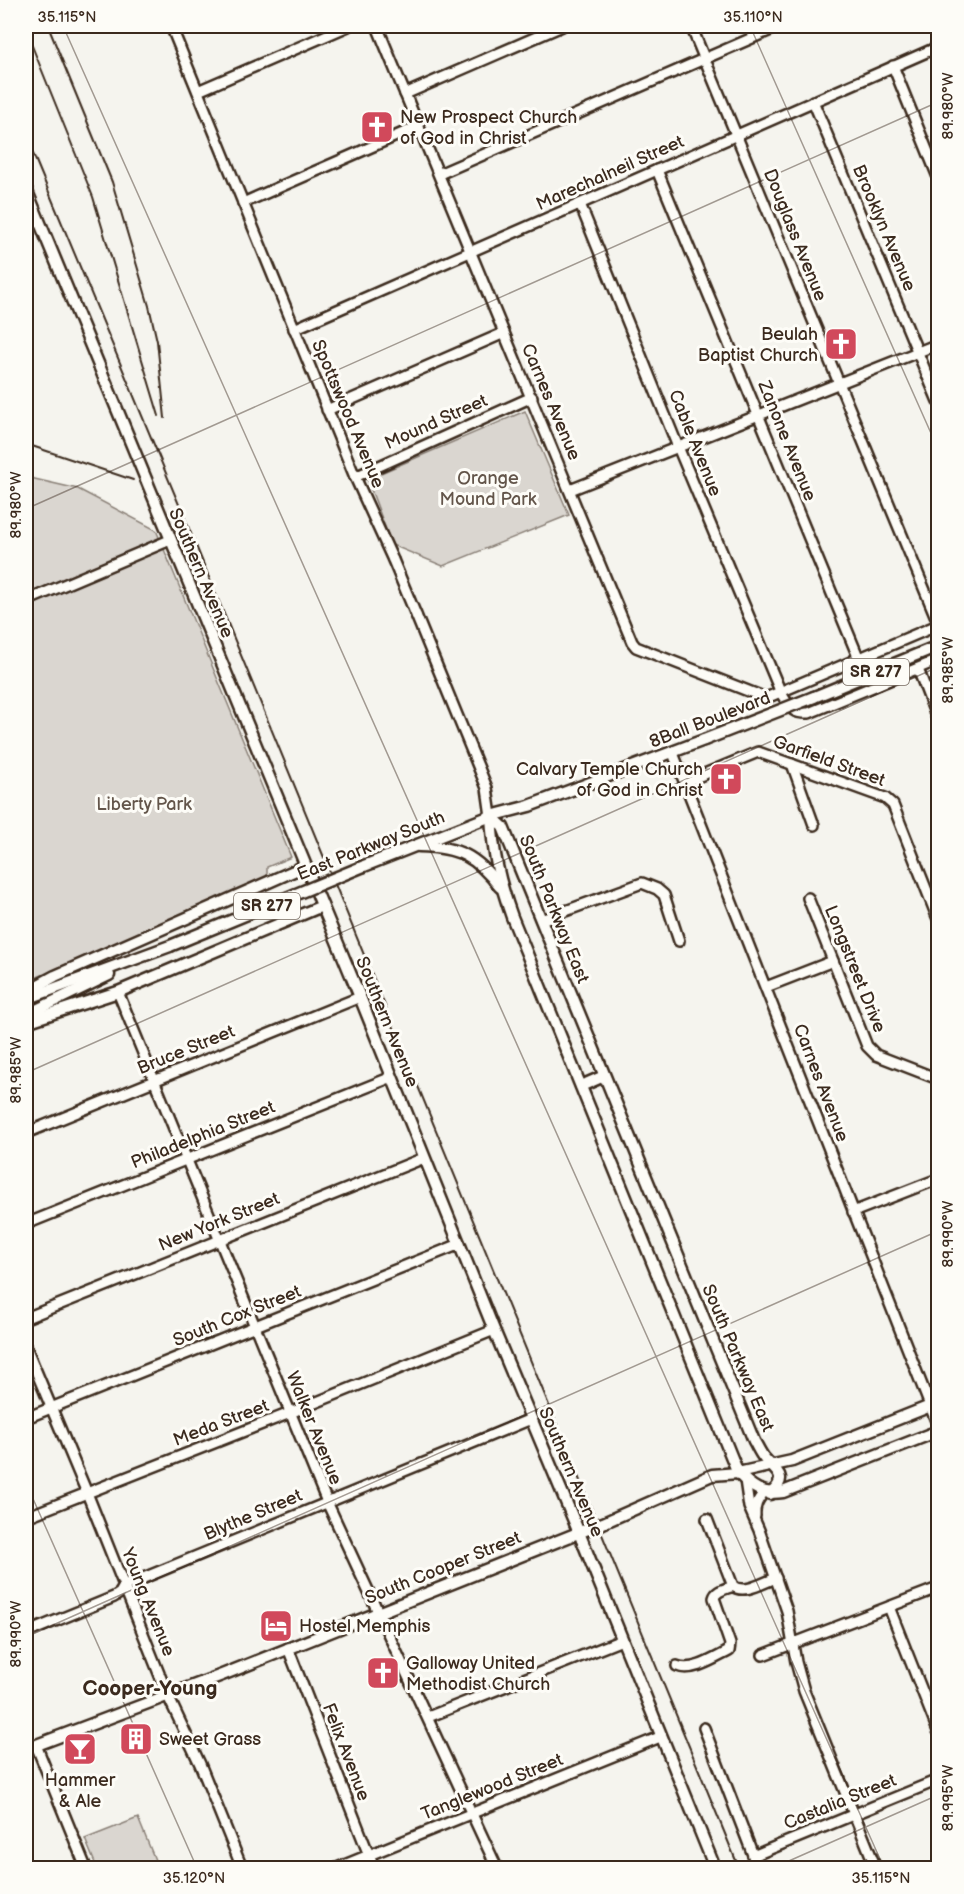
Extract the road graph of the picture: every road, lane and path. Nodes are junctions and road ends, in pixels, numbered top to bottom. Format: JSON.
{"nodes":[{"id":1,"x":171,"y":26,"type":"edge"},
{"id":2,"x":348,"y":26,"type":"edge"},
{"id":3,"x":377,"y":26,"type":"edge"},
{"id":4,"x":562,"y":26,"type":"edge"},
{"id":5,"x":691,"y":26,"type":"edge"},
{"id":6,"x":780,"y":26,"type":"edge"},
{"id":7,"x":939,"y":47,"type":"edge"},
{"id":8,"x":705,"y":58,"type":"junction"},
{"id":9,"x":893,"y":66,"type":"junction"},
{"id":10,"x":198,"y":91,"type":"junction"},
{"id":11,"x":405,"y":94,"type":"junction"},
{"id":12,"x":813,"y":101,"type":"junction"},
{"id":13,"x":419,"y":126,"type":"junction"},
{"id":14,"x":737,"y":135,"type":"junction"},
{"id":15,"x":657,"y":170,"type":"junction"},
{"id":16,"x":439,"y":174,"type":"junction"},
{"id":17,"x":939,"y":177,"type":"edge"},
{"id":18,"x":26,"y":189,"type":"edge"},
{"id":19,"x":243,"y":203,"type":"junction"},
{"id":20,"x":580,"y":204,"type":"junction"},
{"id":21,"x":471,"y":252,"type":"junction"},
{"id":22,"x":294,"y":329,"type":"junction"},
{"id":23,"x":504,"y":333,"type":"junction"},
{"id":24,"x":939,"y":344,"type":"edge"},
{"id":25,"x":919,"y":352,"type":"junction"},
{"id":26,"x":839,"y":384,"type":"junction"},
{"id":27,"x":532,"y":397,"type":"junction"},
{"id":28,"x":939,"y":401,"type":"edge"},
{"id":29,"x":327,"y":410,"type":"junction"},
{"id":30,"x":759,"y":415,"type":"junction"},
{"id":31,"x":678,"y":447,"type":"junction"},
{"id":32,"x":355,"y":477,"type":"junction"},
{"id":33,"x":570,"y":490,"type":"junction"},
{"id":34,"x":170,"y":540,"type":"junction"},
{"id":35,"x":26,"y":601,"type":"edge"},
{"id":36,"x":939,"y":624,"type":"edge"},
{"id":37,"x":939,"y":646,"type":"edge"},
{"id":38,"x":859,"y":659,"type":"junction"},
{"id":39,"x":939,"y":660,"type":"edge"},
{"id":40,"x":918,"y":669,"type":"junction"},
{"id":41,"x":781,"y":693,"type":"junction"},
{"id":42,"x":939,"y":721,"type":"edge"},
{"id":43,"x":673,"y":753,"type":"junction"},
{"id":44,"x":792,"y":764,"type":"junction"},
{"id":45,"x":685,"y":782,"type":"junction"},
{"id":46,"x":491,"y":816,"type":"junction"},
{"id":47,"x":814,"y":825,"type":"dead end"},
{"id":48,"x":413,"y":846,"type":"junction"},
{"id":49,"x":305,"y":866,"type":"junction"},
{"id":50,"x":503,"y":890,"type":"junction"},
{"id":51,"x":808,"y":898,"type":"dead end"},
{"id":52,"x":322,"y":906,"type":"junction"},
{"id":53,"x":939,"y":919,"type":"edge"},
{"id":54,"x":541,"y":920,"type":"junction"},
{"id":55,"x":679,"y":941,"type":"dead end"},
{"id":56,"x":166,"y":947,"type":"junction"},
{"id":57,"x":833,"y":961,"type":"junction"},
{"id":58,"x":766,"y":987,"type":"junction"},
{"id":59,"x":26,"y":992,"type":"edge"},
{"id":60,"x":118,"y":992,"type":"junction"},
{"id":61,"x":360,"y":997,"type":"junction"},
{"id":62,"x":26,"y":999,"type":"edge"},
{"id":63,"x":26,"y":1015,"type":"edge"},
{"id":64,"x":26,"y":1022,"type":"edge"},
{"id":65,"x":604,"y":1076,"type":"junction"},
{"id":66,"x":392,"y":1077,"type":"junction"},
{"id":67,"x":939,"y":1079,"type":"edge"},
{"id":68,"x":155,"y":1080,"type":"junction"},
{"id":69,"x":580,"y":1086,"type":"junction"},
{"id":70,"x":26,"y":1133,"type":"edge"},
{"id":71,"x":424,"y":1158,"type":"junction"},
{"id":72,"x":186,"y":1160,"type":"junction"},
{"id":73,"x":939,"y":1179,"type":"edge"},
{"id":74,"x":853,"y":1212,"type":"junction"},
{"id":75,"x":26,"y":1224,"type":"edge"},
{"id":76,"x":220,"y":1239,"type":"junction"},
{"id":77,"x":460,"y":1244,"type":"junction"},
{"id":78,"x":26,"y":1318,"type":"edge"},
{"id":79,"x":255,"y":1327,"type":"junction"},
{"id":80,"x":494,"y":1330,"type":"junction"},
{"id":81,"x":26,"y":1347,"type":"edge"},
{"id":82,"x":935,"y":1405,"type":"edge"},
{"id":83,"x":52,"y":1408,"type":"junction"},
{"id":84,"x":290,"y":1413,"type":"junction"},
{"id":85,"x":26,"y":1418,"type":"edge"},
{"id":86,"x":531,"y":1419,"type":"junction"},
{"id":87,"x":939,"y":1426,"type":"edge"},
{"id":88,"x":939,"y":1431,"type":"edge"},
{"id":89,"x":772,"y":1466,"type":"junction"},
{"id":90,"x":741,"y":1477,"type":"junction"},
{"id":91,"x":87,"y":1493,"type":"junction"},
{"id":92,"x":767,"y":1493,"type":"junction"},
{"id":93,"x":327,"y":1502,"type":"junction"},
{"id":94,"x":26,"y":1516,"type":"edge"},
{"id":95,"x":755,"y":1518,"type":"junction"},
{"id":96,"x":706,"y":1519,"type":"dead end"},
{"id":97,"x":579,"y":1532,"type":"junction"},
{"id":98,"x":776,"y":1578,"type":"junction"},
{"id":99,"x":124,"y":1586,"type":"junction"},
{"id":100,"x":733,"y":1586,"type":"junction"},
{"id":101,"x":939,"y":1588,"type":"edge"},
{"id":102,"x":889,"y":1607,"type":"junction"},
{"id":103,"x":379,"y":1612,"type":"junction"},
{"id":104,"x":26,"y":1633,"type":"edge"},
{"id":105,"x":622,"y":1640,"type":"junction"},
{"id":106,"x":794,"y":1643,"type":"junction"},
{"id":107,"x":288,"y":1648,"type":"junction"},
{"id":108,"x":763,"y":1655,"type":"dead end"},
{"id":109,"x":677,"y":1666,"type":"dead end"},
{"id":110,"x":168,"y":1696,"type":"junction"},
{"id":111,"x":428,"y":1717,"type":"junction"},
{"id":112,"x":704,"y":1728,"type":"dead end"},
{"id":113,"x":939,"y":1731,"type":"edge"},
{"id":114,"x":660,"y":1737,"type":"junction"},
{"id":115,"x":31,"y":1747,"type":"edge"},
{"id":116,"x":939,"y":1780,"type":"edge"},
{"id":117,"x":472,"y":1813,"type":"junction"},
{"id":118,"x":854,"y":1815,"type":"junction"},
{"id":119,"x":369,"y":1855,"type":"junction"},
{"id":120,"x":753,"y":1856,"type":"junction"},
{"id":121,"x":86,"y":1869,"type":"edge"},
{"id":122,"x":242,"y":1869,"type":"edge"},
{"id":123,"x":337,"y":1869,"type":"edge"},
{"id":124,"x":374,"y":1869,"type":"edge"},
{"id":125,"x":498,"y":1869,"type":"edge"},
{"id":126,"x":715,"y":1869,"type":"edge"},
{"id":127,"x":758,"y":1869,"type":"edge"},
{"id":128,"x":876,"y":1869,"type":"edge"}],
"edges":[{"from":1,"to":10,"type":"street","name":"Spottswood Avenue"},
{"from":2,"to":10,"type":"street"},
{"from":3,"to":11,"type":"street","name":"Carnes Avenue"},
{"from":4,"to":11,"type":"street"},
{"from":5,"to":8,"type":"street","name":"Douglass Avenue"},
{"from":6,"to":8,"type":"street"},
{"from":7,"to":9,"type":"street","name":"Marechalneil Street"},
{"from":8,"to":14,"type":"street","name":"Douglass Avenue"},
{"from":8,"to":16,"type":"street"},
{"from":9,"to":12,"type":"street","name":"Marechalneil Street"},
{"from":9,"to":17,"type":"street"},
{"from":10,"to":19,"type":"street","name":"Spottswood Avenue"},
{"from":11,"to":13,"type":"street","name":"Carnes Avenue"},
{"from":12,"to":14,"type":"street","name":"Marechalneil Street"},
{"from":12,"to":25,"type":"street","name":"Brooklyn Avenue"},
{"from":13,"to":16,"type":"street","name":"Carnes Avenue"},
{"from":13,"to":19,"type":"street"},
{"from":14,"to":15,"type":"street","name":"Marechalneil Street"},
{"from":14,"to":26,"type":"street","name":"Douglass Avenue"},
{"from":15,"to":20,"type":"street","name":"Marechalneil Street"},
{"from":15,"to":30,"type":"street","name":"Zanone Avenue"},
{"from":16,"to":21,"type":"street","name":"Carnes Avenue"},
{"from":18,"to":34,"type":"main road","name":"Southern Avenue"},
{"from":19,"to":22,"type":"street","name":"Spottswood Avenue"},
{"from":20,"to":21,"type":"street","name":"Marechalneil Street"},
{"from":20,"to":31,"type":"street","name":"Cable Avenue"},
{"from":21,"to":22,"type":"street","name":"Marechalneil Street"},
{"from":21,"to":23,"type":"street","name":"Carnes Avenue"},
{"from":22,"to":29,"type":"street","name":"Spottswood Avenue"},
{"from":23,"to":27,"type":"street","name":"Carnes Avenue"},
{"from":23,"to":29,"type":"street"},
{"from":24,"to":25,"type":"street"},
{"from":25,"to":26,"type":"street"},
{"from":25,"to":28,"type":"street","name":"Brooklyn Avenue"},
{"from":26,"to":30,"type":"street"},
{"from":26,"to":36,"type":"street","name":"Douglass Avenue"},
{"from":27,"to":32,"type":"street","name":"Mound Street"},
{"from":27,"to":33,"type":"street","name":"Carnes Avenue"},
{"from":29,"to":32,"type":"street","name":"Spottswood Avenue"},
{"from":30,"to":31,"type":"street"},
{"from":30,"to":38,"type":"street","name":"Zanone Avenue"},
{"from":31,"to":33,"type":"street"},
{"from":31,"to":41,"type":"street","name":"Cable Avenue"},
{"from":32,"to":46,"type":"street","name":"Spottswood Avenue","bridge":true},
{"from":33,"to":41,"type":"street","name":"Carnes Avenue"},
{"from":34,"to":35,"type":"street"},
{"from":34,"to":49,"type":"main road","name":"Southern Avenue"},
{"from":36,"to":38,"type":"street"},
{"from":37,"to":43,"type":"main road","name":"8Ball Boulevard","number":"SR 277","bridge":true},
{"from":38,"to":41,"type":"street"},
{"from":39,"to":40,"type":"street"},
{"from":40,"to":41,"type":"street"},
{"from":40,"to":42,"type":"street"},
{"from":43,"to":45,"type":"street","name":"Carnes Avenue"},
{"from":43,"to":46,"type":"main road","name":"8Ball Boulevard","number":"SR 277"},
{"from":44,"to":45,"type":"street","name":"Garfield Street"},
{"from":44,"to":47,"type":"street"},
{"from":44,"to":53,"type":"street","name":"Garfield Street"},
{"from":45,"to":58,"type":"street","name":"Carnes Avenue"},
{"from":46,"to":48,"type":"main road","name":"East Parkway South","number":"SR 277"},
{"from":46,"to":50,"type":"main road","name":"South Parkway East"},
{"from":46,"to":54,"type":"main road","name":"South Parkway East"},
{"from":48,"to":50,"type":"main road"},
{"from":48,"to":56,"type":"main road","name":"East Parkway South","number":"SR 277","bridge":true},
{"from":49,"to":52,"type":"main road","name":"Southern Avenue"},
{"from":49,"to":59,"type":"main road"},
{"from":50,"to":69,"type":"main road","name":"South Parkway East"},
{"from":51,"to":57,"type":"street","name":"Longstreet Drive"},
{"from":52,"to":60,"type":"main road"},
{"from":52,"to":61,"type":"main road","name":"Southern Avenue"},
{"from":54,"to":55,"type":"street"},
{"from":54,"to":65,"type":"main road","name":"South Parkway East"},
{"from":56,"to":62,"type":"main road","name":"East Parkway South","number":"SR 277"},
{"from":56,"to":63,"type":"main road","name":"East Parkway South","number":"SR 277"},
{"from":57,"to":58,"type":"street"},
{"from":57,"to":67,"type":"street","name":"Longstreet Drive"},
{"from":58,"to":74,"type":"street","name":"Carnes Avenue"},
{"from":60,"to":64,"type":"main road"},
{"from":60,"to":68,"type":"street","name":"Walker Avenue"},
{"from":61,"to":66,"type":"main road","name":"Southern Avenue"},
{"from":61,"to":68,"type":"street","name":"Bruce Street"},
{"from":65,"to":69,"type":"main road"},
{"from":65,"to":89,"type":"main road","name":"South Parkway East"},
{"from":66,"to":71,"type":"main road","name":"Southern Avenue"},
{"from":66,"to":72,"type":"street","name":"Philadelphia Street"},
{"from":68,"to":70,"type":"street","name":"Bruce Street"},
{"from":68,"to":72,"type":"street","name":"Walker Avenue"},
{"from":69,"to":90,"type":"main road","name":"South Parkway East"},
{"from":71,"to":76,"type":"street","name":"New York Street"},
{"from":71,"to":77,"type":"main road","name":"Southern Avenue"},
{"from":72,"to":75,"type":"street","name":"Philadelphia Street"},
{"from":72,"to":76,"type":"street","name":"Walker Avenue"},
{"from":73,"to":74,"type":"street"},
{"from":74,"to":82,"type":"street","name":"Carnes Avenue"},
{"from":76,"to":78,"type":"street","name":"New York Street"},
{"from":76,"to":79,"type":"street","name":"Walker Avenue"},
{"from":77,"to":79,"type":"street","name":"South Cox Street"},
{"from":77,"to":80,"type":"main road","name":"Southern Avenue"},
{"from":79,"to":83,"type":"street","name":"South Cox Street"},
{"from":79,"to":84,"type":"street","name":"Walker Avenue"},
{"from":80,"to":84,"type":"street","name":"Meda Street"},
{"from":80,"to":86,"type":"main road","name":"Southern Avenue"},
{"from":81,"to":83,"type":"street","name":"Young Avenue"},
{"from":82,"to":87,"type":"street","name":"Carnes Avenue"},
{"from":82,"to":89,"type":"main road"},
{"from":83,"to":85,"type":"street","name":"South Cox Street"},
{"from":83,"to":91,"type":"street","name":"Young Avenue"},
{"from":84,"to":91,"type":"street","name":"Meda Street"},
{"from":84,"to":93,"type":"street","name":"Walker Avenue"},
{"from":86,"to":93,"type":"street","name":"Blythe Street"},
{"from":86,"to":97,"type":"main road","name":"Southern Avenue"},
{"from":88,"to":92,"type":"main road"},
{"from":89,"to":90,"type":"main road"},
{"from":89,"to":92,"type":"main road"},
{"from":90,"to":92,"type":"main road"},
{"from":90,"to":95,"type":"street"},
{"from":90,"to":97,"type":"main road","name":"South Cooper Street"},
{"from":91,"to":94,"type":"street","name":"Meda Street"},
{"from":91,"to":99,"type":"street","name":"Young Avenue"},
{"from":92,"to":95,"type":"street"},
{"from":93,"to":99,"type":"street","name":"Blythe Street"},
{"from":93,"to":103,"type":"street","name":"Walker Avenue"},
{"from":95,"to":98,"type":"street"},
{"from":96,"to":100,"type":"street"},
{"from":97,"to":103,"type":"main road","name":"South Cooper Street"},
{"from":97,"to":105,"type":"main road","name":"Southern Avenue"},
{"from":98,"to":100,"type":"street"},
{"from":98,"to":106,"type":"street"},
{"from":99,"to":104,"type":"street","name":"Blythe Street"},
{"from":99,"to":110,"type":"street","name":"Young Avenue"},
{"from":100,"to":109,"type":"street"},
{"from":101,"to":102,"type":"street"},
{"from":102,"to":106,"type":"street"},
{"from":102,"to":113,"type":"street"},
{"from":103,"to":107,"type":"main road","name":"South Cooper Street"},
{"from":103,"to":111,"type":"street","name":"Walker Avenue"},
{"from":105,"to":111,"type":"street"},
{"from":105,"to":114,"type":"main road","name":"Southern Avenue"},
{"from":106,"to":108,"type":"street"},
{"from":106,"to":118,"type":"street"},
{"from":107,"to":110,"type":"main road","name":"South Cooper Street"},
{"from":107,"to":119,"type":"street","name":"Felix Avenue"},
{"from":110,"to":115,"type":"main road","name":"South Cooper Street"},
{"from":110,"to":122,"type":"street","name":"Young Avenue"},
{"from":111,"to":117,"type":"street","name":"Walker Avenue"},
{"from":112,"to":120,"type":"street"},
{"from":114,"to":117,"type":"street","name":"Tanglewood Street"},
{"from":114,"to":126,"type":"main road","name":"Southern Avenue"},
{"from":115,"to":121,"type":"street"},
{"from":116,"to":118,"type":"street","name":"Castalia Street"},
{"from":117,"to":119,"type":"street","name":"Tanglewood Street"},
{"from":117,"to":125,"type":"street","name":"Walker Avenue"},
{"from":118,"to":120,"type":"street","name":"Castalia Street"},
{"from":118,"to":128,"type":"street"},
{"from":119,"to":123,"type":"street","name":"Tanglewood Street"},
{"from":119,"to":124,"type":"street","name":"Felix Avenue"},
{"from":120,"to":127,"type":"street"}]}
